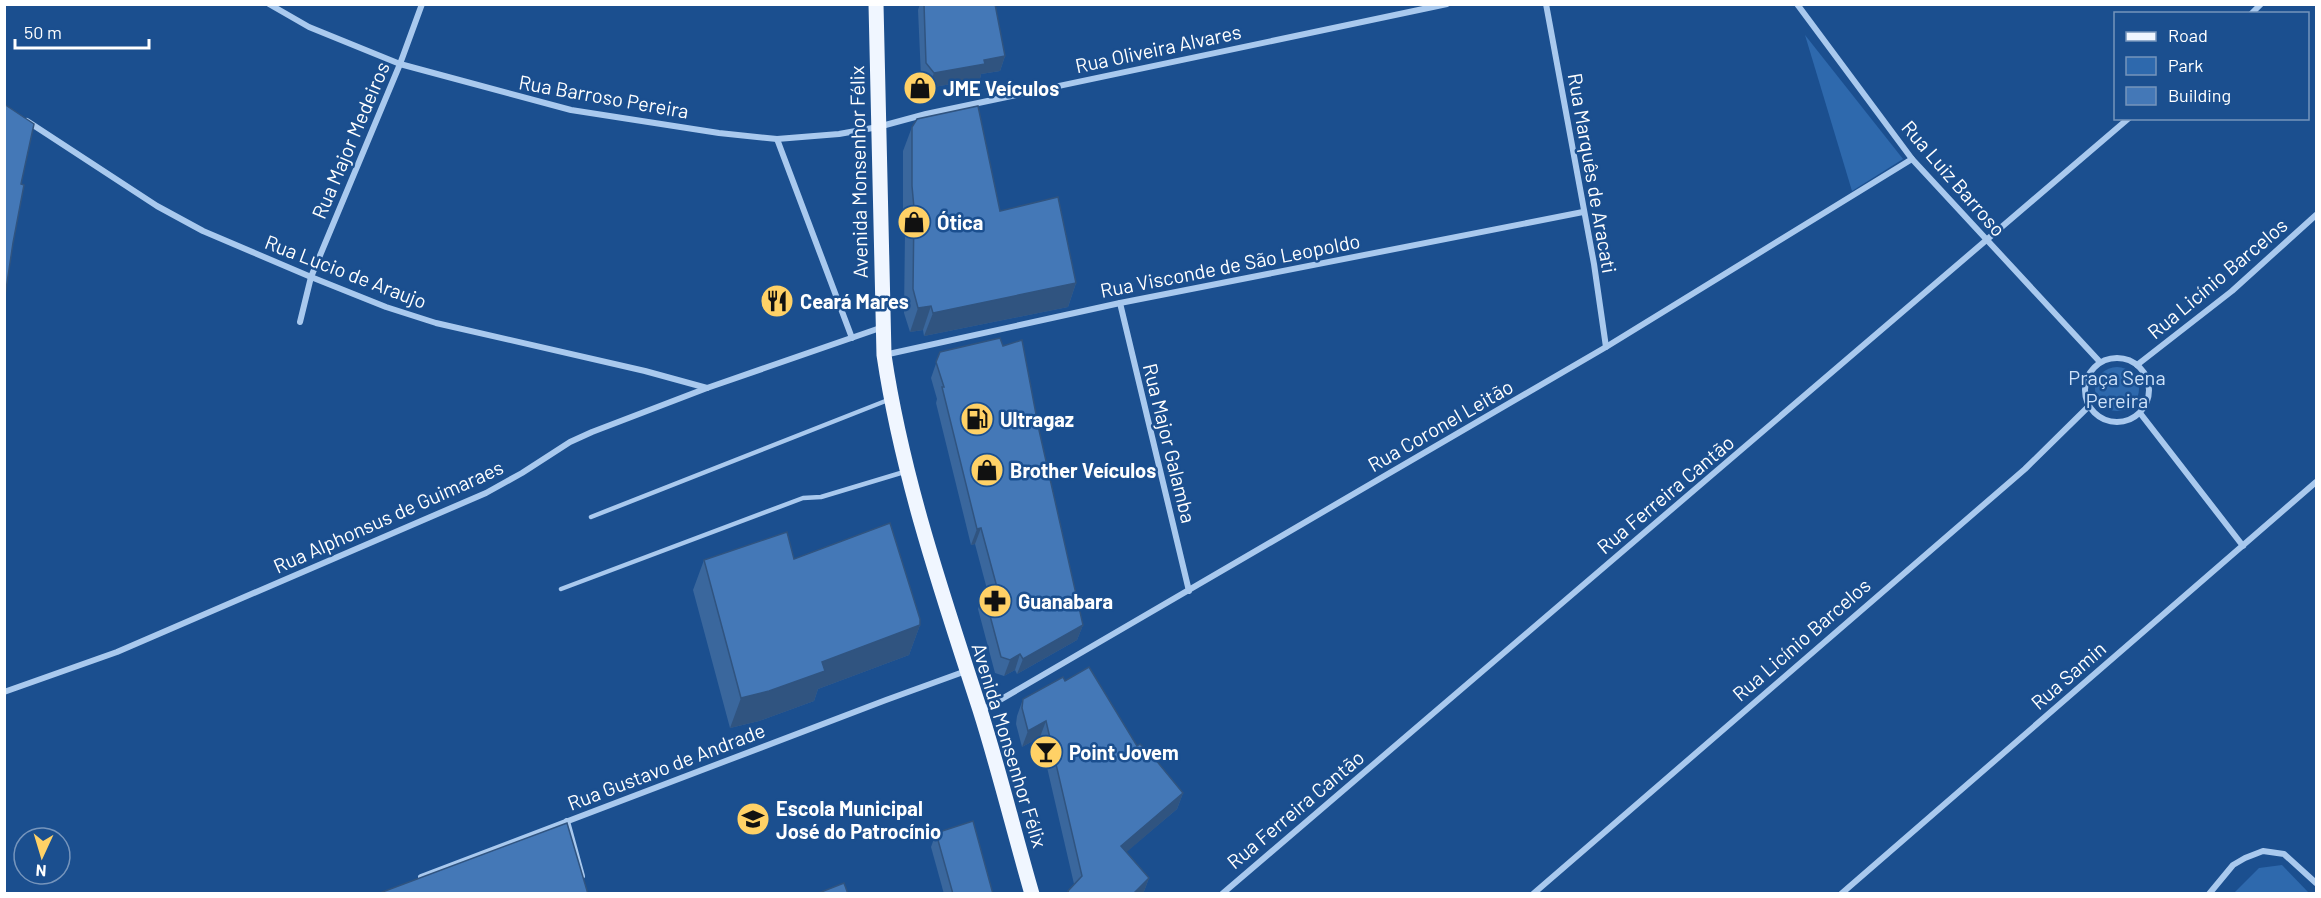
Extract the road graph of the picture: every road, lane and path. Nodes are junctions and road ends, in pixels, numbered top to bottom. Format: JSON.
{"nodes":[{"id":1,"x":269,"y":4,"type":"edge"},
{"id":2,"x":422,"y":4,"type":"edge"},
{"id":3,"x":876,"y":4,"type":"edge"},
{"id":4,"x":1447,"y":4,"type":"edge"},
{"id":5,"x":1546,"y":4,"type":"edge"},
{"id":6,"x":1800,"y":6,"type":"edge"},
{"id":7,"x":400,"y":64,"type":"junction"},
{"id":8,"x":22,"y":118,"type":"edge"},
{"id":9,"x":2127,"y":120,"type":"edge"},
{"id":10,"x":878,"y":128,"type":"junction"},
{"id":11,"x":777,"y":138,"type":"junction"},
{"id":12,"x":1912,"y":159,"type":"junction"},
{"id":13,"x":1583,"y":212,"type":"junction"},
{"id":14,"x":2316,"y":215,"type":"edge"},
{"id":15,"x":1987,"y":242,"type":"junction"},
{"id":16,"x":311,"y":277,"type":"junction"},
{"id":17,"x":1120,"y":303,"type":"junction"},
{"id":18,"x":300,"y":322,"type":"dead end"},
{"id":19,"x":883,"y":327,"type":"junction"},
{"id":20,"x":852,"y":338,"type":"junction"},
{"id":21,"x":1606,"y":347,"type":"junction"},
{"id":22,"x":884,"y":355,"type":"junction"},
{"id":23,"x":2100,"y":362,"type":"junction"},
{"id":24,"x":2137,"y":365,"type":"junction"},
{"id":25,"x":707,"y":388,"type":"junction"},
{"id":26,"x":890,"y":399,"type":"junction"},
{"id":27,"x":2088,"y":407,"type":"junction"},
{"id":28,"x":2140,"y":413,"type":"junction"},
{"id":29,"x":906,"y":471,"type":"junction"},
{"id":30,"x":2316,"y":482,"type":"edge"},
{"id":31,"x":591,"y":517,"type":"dead end"},
{"id":32,"x":2243,"y":546,"type":"junction"},
{"id":33,"x":561,"y":590,"type":"dead end"},
{"id":34,"x":1189,"y":591,"type":"junction"},
{"id":35,"x":966,"y":671,"type":"junction"},
{"id":36,"x":4,"y":692,"type":"edge"},
{"id":37,"x":980,"y":712,"type":"junction"},
{"id":38,"x":567,"y":821,"type":"junction"},
{"id":39,"x":412,"y":881,"type":"edge"},
{"id":40,"x":584,"y":883,"type":"edge"},
{"id":41,"x":2316,"y":883,"type":"edge"},
{"id":42,"x":1032,"y":894,"type":"edge"},
{"id":43,"x":1222,"y":894,"type":"edge"},
{"id":44,"x":1533,"y":894,"type":"edge"},
{"id":45,"x":1841,"y":894,"type":"edge"},
{"id":46,"x":2209,"y":894,"type":"edge"}],
"edges":[{"from":1,"to":7,"type":"street","name":"Rua Barroso Pereira"},
{"from":2,"to":7,"type":"street","name":"Rua Major Medeiros"},
{"from":3,"to":10,"type":"main road","name":"Avenida Monsenhor Félix"},
{"from":4,"to":10,"type":"street","name":"Rua Oliveira Alvares"},
{"from":5,"to":13,"type":"street","name":"Rua Marquês de Aracati"},
{"from":6,"to":12,"type":"street","name":"Rua Luiz Barroso"},
{"from":7,"to":11,"type":"street","name":"Rua Barroso Pereira"},
{"from":7,"to":16,"type":"street","name":"Rua Major Medeiros"},
{"from":8,"to":16,"type":"street","name":"Rua Lucio de Araujo"},
{"from":9,"to":15,"type":"street","name":"Rua Ferreira Cantão"},
{"from":10,"to":11,"type":"street","name":"Rua Barroso Pereira"},
{"from":10,"to":19,"type":"main road","name":"Avenida Monsenhor Félix"},
{"from":11,"to":20,"type":"street"},
{"from":12,"to":15,"type":"street","name":"Rua Luiz Barroso"},
{"from":12,"to":21,"type":"street","name":"Rua Coronel Leitão"},
{"from":13,"to":17,"type":"street","name":"Rua Visconde de São Leopoldo"},
{"from":13,"to":21,"type":"street","name":"Rua Marquês de Aracati"},
{"from":14,"to":24,"type":"street","name":"Rua Licínio Barcelos"},
{"from":15,"to":23,"type":"street","name":"Rua Luiz Barroso"},
{"from":15,"to":43,"type":"street","name":"Rua Ferreira Cantão"},
{"from":16,"to":18,"type":"street","name":"Rua Major Medeiros"},
{"from":16,"to":25,"type":"street","name":"Rua Lucio de Araujo"},
{"from":17,"to":22,"type":"street","name":"Rua Visconde de São Leopoldo"},
{"from":17,"to":34,"type":"street","name":"Rua Major Galamba"},
{"from":19,"to":20,"type":"street","name":"Rua Alphonsus de Guimaraes"},
{"from":19,"to":22,"type":"main road","name":"Avenida Monsenhor Félix"},
{"from":20,"to":25,"type":"street","name":"Rua Alphonsus de Guimaraes"},
{"from":21,"to":34,"type":"street","name":"Rua Coronel Leitão"},
{"from":22,"to":26,"type":"main road","name":"Avenida Monsenhor Félix"},
{"from":23,"to":24,"type":"street"},
{"from":23,"to":27,"type":"street"},
{"from":24,"to":28,"type":"street"},
{"from":25,"to":36,"type":"street","name":"Rua Alphonsus de Guimaraes"},
{"from":26,"to":29,"type":"main road","name":"Avenida Monsenhor Félix"},
{"from":26,"to":31,"type":"lane"},
{"from":27,"to":28,"type":"street"},
{"from":27,"to":44,"type":"street","name":"Rua Licínio Barcelos"},
{"from":28,"to":32,"type":"street"},
{"from":29,"to":33,"type":"lane"},
{"from":29,"to":35,"type":"main road","name":"Avenida Monsenhor Félix"},
{"from":30,"to":32,"type":"street","name":"Rua Samin"},
{"from":32,"to":45,"type":"street","name":"Rua Samin"},
{"from":34,"to":37,"type":"street","name":"Rua Coronel Leitão"},
{"from":35,"to":37,"type":"main road","name":"Avenida Monsenhor Félix"},
{"from":35,"to":38,"type":"street","name":"Rua Gustavo de Andrade"},
{"from":37,"to":42,"type":"main road","name":"Avenida Monsenhor Félix"},
{"from":38,"to":39,"type":"street","name":"Rua Gustavo de Andrade"},
{"from":38,"to":40,"type":"street"},
{"from":41,"to":46,"type":"street"}]}
